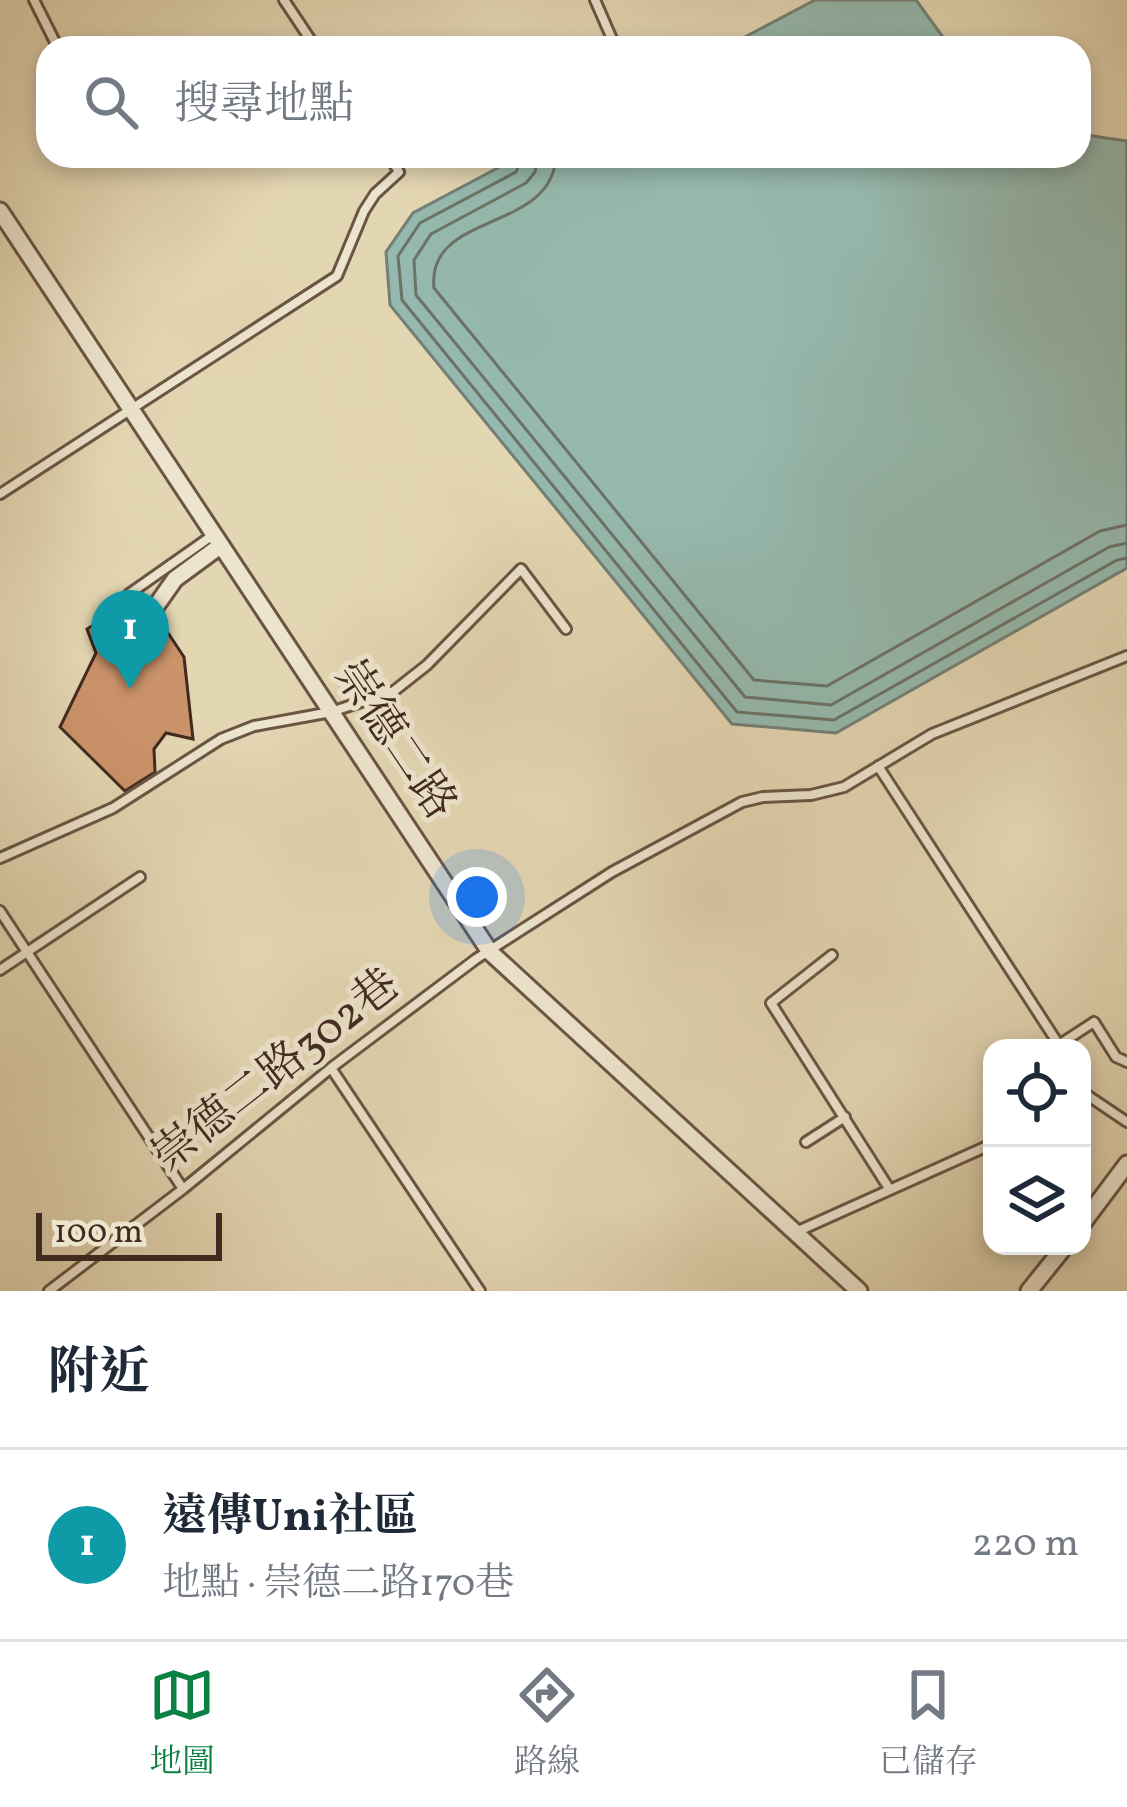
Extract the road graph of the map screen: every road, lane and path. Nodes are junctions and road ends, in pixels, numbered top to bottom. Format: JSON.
{"nodes":[{"id":1,"x":34,"y":0,"type":"edge"},
{"id":2,"x":284,"y":0,"type":"edge"},
{"id":3,"x":595,"y":0,"type":"edge"},
{"id":4,"x":52,"y":36,"type":"edge"},
{"id":5,"x":308,"y":36,"type":"edge"},
{"id":6,"x":611,"y":36,"type":"edge"},
{"id":7,"x":396,"y":168,"type":"edge"},
{"id":8,"x":0,"y":211,"type":"edge"},
{"id":9,"x":130,"y":407,"type":"junction"},
{"id":10,"x":0,"y":494,"type":"edge"},
{"id":11,"x":217,"y":540,"type":"junction"},
{"id":12,"x":130,"y":593,"type":"dead end"},
{"id":13,"x":144,"y":622,"type":"dead end"},
{"id":14,"x":566,"y":628,"type":"dead end"},
{"id":15,"x":1127,"y":656,"type":"edge"},
{"id":16,"x":331,"y":712,"type":"junction"},
{"id":17,"x":878,"y":766,"type":"junction"},
{"id":18,"x":0,"y":858,"type":"edge"},
{"id":19,"x":140,"y":877,"type":"dead end"},
{"id":20,"x":0,"y":911,"type":"edge"},
{"id":21,"x":490,"y":952,"type":"junction"},
{"id":22,"x":28,"y":954,"type":"junction"},
{"id":23,"x":832,"y":955,"type":"dead end"},
{"id":24,"x":0,"y":970,"type":"edge"},
{"id":25,"x":1052,"y":1039,"type":"edge"},
{"id":26,"x":1069,"y":1039,"type":"edge"},
{"id":27,"x":1127,"y":1062,"type":"edge"},
{"id":28,"x":331,"y":1068,"type":"junction"},
{"id":29,"x":1091,"y":1098,"type":"edge"},
{"id":30,"x":845,"y":1118,"type":"junction"},
{"id":31,"x":1127,"y":1122,"type":"edge"},
{"id":32,"x":806,"y":1142,"type":"dead end"},
{"id":33,"x":985,"y":1147,"type":"edge"},
{"id":34,"x":1127,"y":1164,"type":"edge"},
{"id":35,"x":183,"y":1189,"type":"junction"},
{"id":36,"x":890,"y":1190,"type":"junction"},
{"id":37,"x":1091,"y":1212,"type":"edge"},
{"id":38,"x":795,"y":1233,"type":"junction"},
{"id":39,"x":1058,"y":1255,"type":"edge"},
{"id":40,"x":49,"y":1291,"type":"edge"},
{"id":41,"x":480,"y":1291,"type":"edge"},
{"id":42,"x":859,"y":1291,"type":"edge"},
{"id":43,"x":1029,"y":1291,"type":"edge"}],
"edges":[{"from":1,"to":4,"type":"lane"},
{"from":2,"to":5,"type":"lane"},
{"from":3,"to":6,"type":"lane"},
{"from":7,"to":9,"type":"lane"},
{"from":8,"to":9,"type":"street","name":"崇德二路"},
{"from":9,"to":10,"type":"lane"},
{"from":9,"to":11,"type":"street","name":"崇德二路"},
{"from":11,"to":12,"type":"lane"},
{"from":11,"to":13,"type":"street"},
{"from":11,"to":16,"type":"street","name":"崇德二路"},
{"from":14,"to":16,"type":"lane"},
{"from":15,"to":17,"type":"lane","name":"崇德二路302巷"},
{"from":16,"to":18,"type":"lane"},
{"from":16,"to":21,"type":"street","name":"崇德二路"},
{"from":17,"to":21,"type":"lane","name":"崇德二路302巷"},
{"from":17,"to":25,"type":"lane"},
{"from":19,"to":22,"type":"lane"},
{"from":20,"to":22,"type":"lane"},
{"from":21,"to":28,"type":"lane","name":"崇德二路302巷"},
{"from":21,"to":38,"type":"street","name":"崇德二路"},
{"from":22,"to":24,"type":"lane"},
{"from":22,"to":35,"type":"lane"},
{"from":23,"to":30,"type":"lane"},
{"from":26,"to":27,"type":"lane"},
{"from":28,"to":35,"type":"lane","name":"崇德二路302巷"},
{"from":28,"to":41,"type":"lane"},
{"from":29,"to":31,"type":"lane"},
{"from":30,"to":32,"type":"lane"},
{"from":30,"to":36,"type":"lane"},
{"from":33,"to":36,"type":"lane"},
{"from":34,"to":37,"type":"street"},
{"from":35,"to":40,"type":"lane","name":"崇德二路302巷"},
{"from":36,"to":38,"type":"lane"},
{"from":38,"to":42,"type":"street","name":"崇德二路"},
{"from":39,"to":43,"type":"street"}]}
